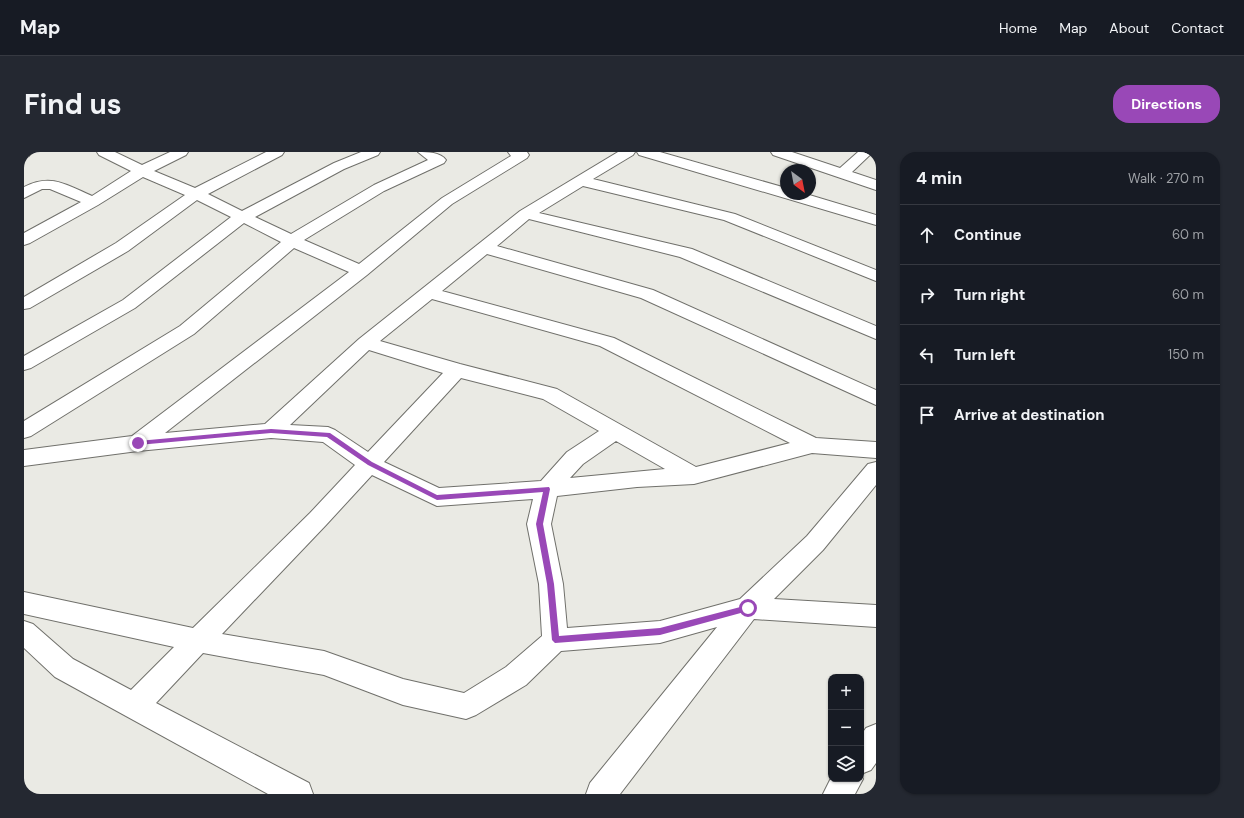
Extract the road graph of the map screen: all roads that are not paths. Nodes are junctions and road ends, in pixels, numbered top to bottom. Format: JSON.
{"nodes":[{"id":1,"x":104,"y":152,"type":"edge"},
{"id":2,"x":181,"y":152,"type":"edge"},
{"id":3,"x":277,"y":152,"type":"edge"},
{"id":4,"x":373,"y":152,"type":"edge"},
{"id":5,"x":425,"y":152,"type":"edge"},
{"id":6,"x":515,"y":152,"type":"edge"},
{"id":7,"x":628,"y":152,"type":"edge"},
{"id":8,"x":644,"y":152,"type":"edge"},
{"id":9,"x":778,"y":152,"type":"edge"},
{"id":10,"x":866,"y":152,"type":"edge"},
{"id":11,"x":805,"y":155,"type":"edge"},
{"id":12,"x":142,"y":171,"type":"junction"},
{"id":13,"x":843,"y":173,"type":"junction"},
{"id":14,"x":581,"y":181,"type":"junction"},
{"id":15,"x":876,"y":185,"type":"edge"},
{"id":16,"x":780,"y":191,"type":"edge"},
{"id":17,"x":24,"y":193,"type":"edge"},
{"id":18,"x":196,"y":194,"type":"junction"},
{"id":19,"x":814,"y":200,"type":"edge"},
{"id":20,"x":93,"y":202,"type":"junction"},
{"id":21,"x":526,"y":214,"type":"junction"},
{"id":22,"x":870,"y":214,"type":"edge"},
{"id":23,"x":242,"y":217,"type":"junction"},
{"id":24,"x":24,"y":240,"type":"edge"},
{"id":25,"x":292,"y":241,"type":"junction"},
{"id":26,"x":486,"y":248,"type":"junction"},
{"id":27,"x":361,"y":271,"type":"junction"},
{"id":28,"x":876,"y":276,"type":"edge"},
{"id":29,"x":430,"y":293,"type":"junction"},
{"id":30,"x":24,"y":304,"type":"edge"},
{"id":31,"x":876,"y":333,"type":"edge"},
{"id":32,"x":366,"y":343,"type":"junction"},
{"id":33,"x":24,"y":364,"type":"edge"},
{"id":34,"x":457,"y":370,"type":"junction"},
{"id":35,"x":876,"y":398,"type":"edge"},
{"id":36,"x":24,"y":431,"type":"edge"},
{"id":37,"x":271,"y":431,"type":"junction"},
{"id":38,"x":615,"y":431,"type":"junction"},
{"id":39,"x":138,"y":443,"type":"junction"},
{"id":40,"x":812,"y":445,"type":"junction"},
{"id":41,"x":876,"y":450,"type":"edge"},
{"id":42,"x":24,"y":458,"type":"edge"},
{"id":43,"x":370,"y":464,"type":"junction"},
{"id":44,"x":876,"y":470,"type":"edge"},
{"id":45,"x":694,"y":476,"type":"junction"},
{"id":46,"x":547,"y":489,"type":"junction"},
{"id":47,"x":24,"y":603,"type":"edge"},
{"id":48,"x":748,"y":608,"type":"junction"},
{"id":49,"x":876,"y":616,"type":"edge"},
{"id":50,"x":24,"y":632,"type":"edge"},
{"id":51,"x":555,"y":640,"type":"junction"},
{"id":52,"x":198,"y":641,"type":"junction"},
{"id":53,"x":134,"y":706,"type":"junction"},
{"id":54,"x":876,"y":738,"type":"edge"},
{"id":55,"x":864,"y":756,"type":"edge"},
{"id":56,"x":846,"y":782,"type":"edge"},
{"id":57,"x":298,"y":794,"type":"edge"},
{"id":58,"x":601,"y":794,"type":"edge"},
{"id":59,"x":838,"y":794,"type":"edge"}],
"edges":[{"from":1,"to":12,"type":"street"},
{"from":2,"to":12,"type":"street"},
{"from":3,"to":18,"type":"street"},
{"from":4,"to":23,"type":"street"},
{"from":5,"to":25,"type":"street"},
{"from":6,"to":27,"type":"street"},
{"from":7,"to":14,"type":"street"},
{"from":8,"to":16,"type":"street"},
{"from":9,"to":11,"type":"street"},
{"from":10,"to":13,"type":"street"},
{"from":11,"to":13,"type":"street"},
{"from":12,"to":18,"type":"street"},
{"from":12,"to":20,"type":"street"},
{"from":13,"to":15,"type":"street"},
{"from":14,"to":21,"type":"street"},
{"from":14,"to":28,"type":"street"},
{"from":17,"to":20,"type":"street"},
{"from":18,"to":23,"type":"street"},
{"from":18,"to":30,"type":"street"},
{"from":19,"to":22,"type":"street"},
{"from":20,"to":24,"type":"street"},
{"from":21,"to":26,"type":"street"},
{"from":21,"to":31,"type":"street"},
{"from":23,"to":25,"type":"street"},
{"from":23,"to":33,"type":"street"},
{"from":25,"to":27,"type":"street"},
{"from":25,"to":36,"type":"street"},
{"from":26,"to":29,"type":"street"},
{"from":26,"to":35,"type":"street"},
{"from":27,"to":39,"type":"street"},
{"from":29,"to":32,"type":"street"},
{"from":29,"to":40,"type":"street"},
{"from":32,"to":34,"type":"street"},
{"from":32,"to":37,"type":"street"},
{"from":34,"to":38,"type":"street"},
{"from":34,"to":43,"type":"street"},
{"from":37,"to":39,"type":"street"},
{"from":37,"to":43,"type":"street"},
{"from":38,"to":45,"type":"street"},
{"from":38,"to":46,"type":"street"},
{"from":39,"to":42,"type":"street"},
{"from":40,"to":41,"type":"street"},
{"from":40,"to":45,"type":"street"},
{"from":43,"to":46,"type":"street"},
{"from":43,"to":52,"type":"street"},
{"from":44,"to":48,"type":"street"},
{"from":45,"to":46,"type":"street"},
{"from":46,"to":51,"type":"street"},
{"from":47,"to":52,"type":"street"},
{"from":48,"to":49,"type":"street"},
{"from":48,"to":51,"type":"street"},
{"from":48,"to":58,"type":"street"},
{"from":50,"to":53,"type":"street"},
{"from":51,"to":52,"type":"street"},
{"from":52,"to":53,"type":"street"},
{"from":53,"to":57,"type":"street"},
{"from":54,"to":55,"type":"street"},
{"from":56,"to":59,"type":"street"}]}
